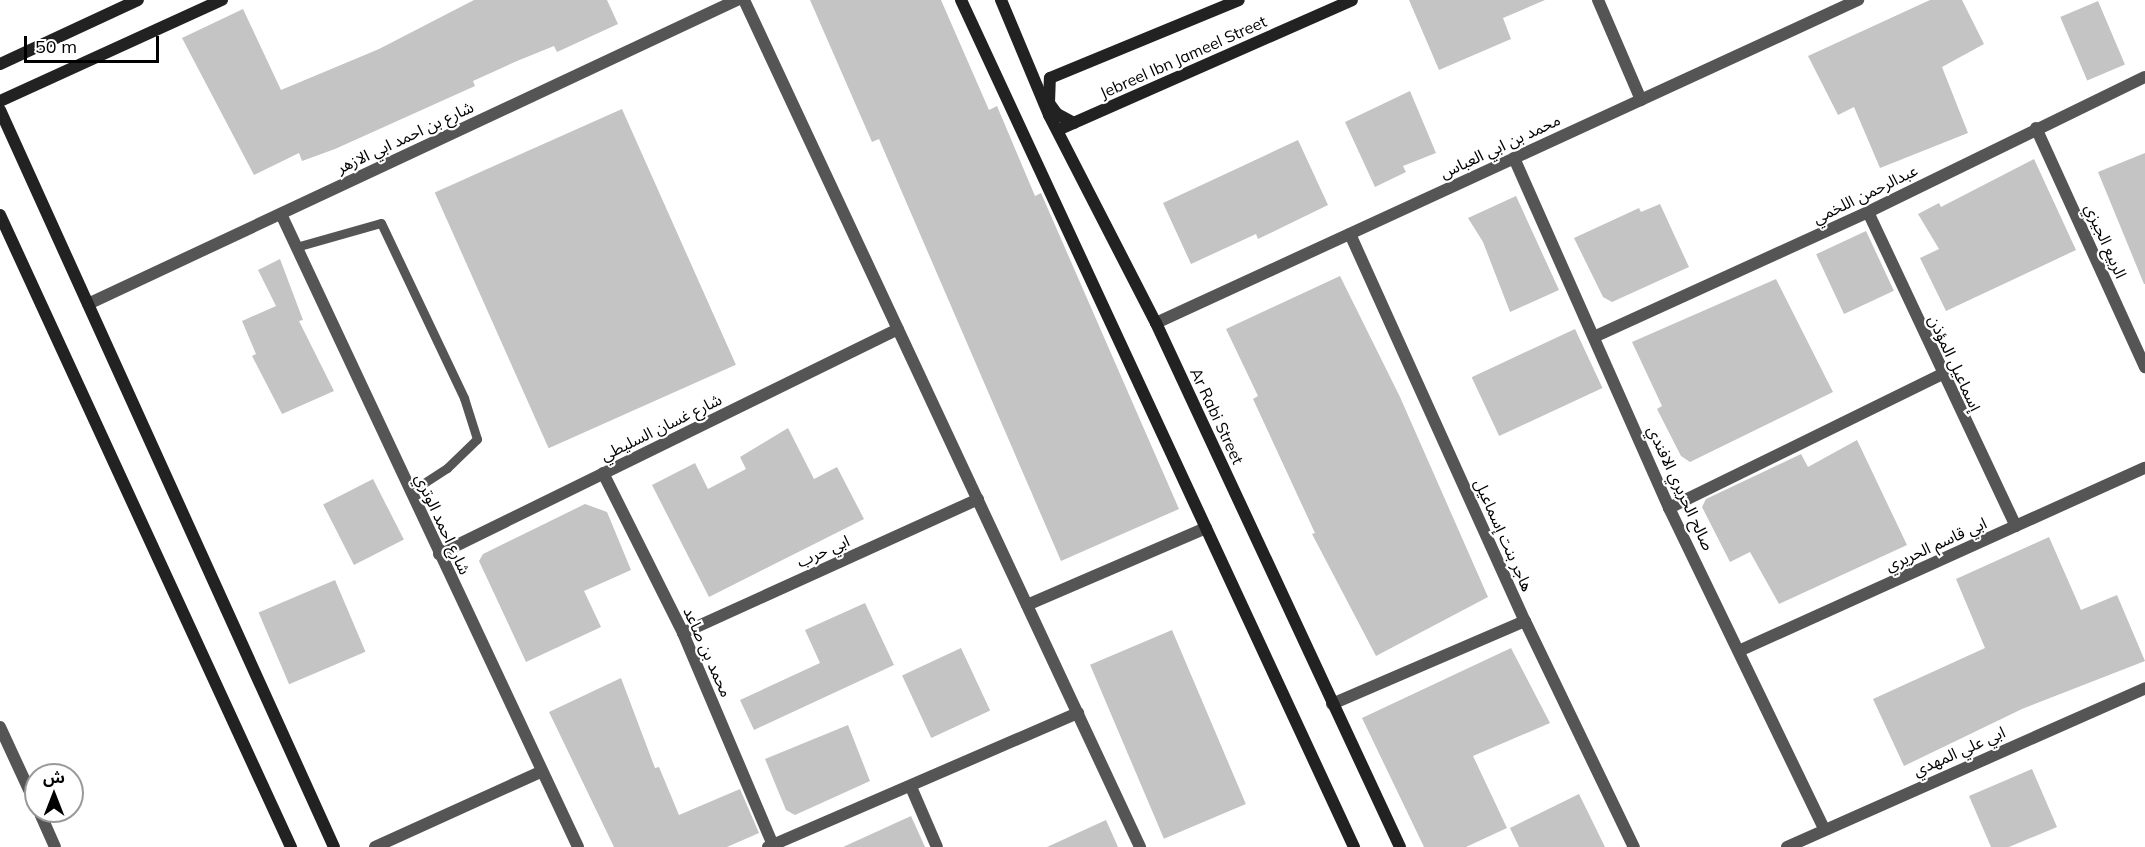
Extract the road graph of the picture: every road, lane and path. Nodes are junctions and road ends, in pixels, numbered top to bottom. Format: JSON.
{"nodes":[{"id":1,"x":138,"y":0,"type":"edge"},
{"id":2,"x":222,"y":0,"type":"edge"},
{"id":3,"x":737,"y":0,"type":"edge"},
{"id":4,"x":744,"y":0,"type":"edge"},
{"id":5,"x":961,"y":0,"type":"edge"},
{"id":6,"x":1001,"y":0,"type":"edge"},
{"id":7,"x":1239,"y":0,"type":"edge"},
{"id":8,"x":1353,"y":0,"type":"edge"},
{"id":9,"x":1598,"y":0,"type":"edge"},
{"id":10,"x":1858,"y":0,"type":"edge"},
{"id":11,"x":0,"y":64,"type":"edge"},
{"id":12,"x":2145,"y":77,"type":"edge"},
{"id":13,"x":1641,"y":100,"type":"junction"},
{"id":14,"x":0,"y":101,"type":"edge"},
{"id":15,"x":0,"y":110,"type":"edge"},
{"id":16,"x":1074,"y":123,"type":"junction"},
{"id":17,"x":2036,"y":128,"type":"junction"},
{"id":18,"x":1060,"y":129,"type":"junction"},
{"id":19,"x":1514,"y":158,"type":"junction"},
{"id":20,"x":1868,"y":212,"type":"junction"},
{"id":21,"x":281,"y":213,"type":"junction"},
{"id":22,"x":0,"y":215,"type":"edge"},
{"id":23,"x":1350,"y":234,"type":"junction"},
{"id":24,"x":296,"y":247,"type":"junction"},
{"id":25,"x":88,"y":304,"type":"junction"},
{"id":26,"x":1156,"y":323,"type":"junction"},
{"id":27,"x":898,"y":329,"type":"junction"},
{"id":28,"x":1596,"y":336,"type":"junction"},
{"id":29,"x":2145,"y":368,"type":"edge"},
{"id":30,"x":1941,"y":375,"type":"junction"},
{"id":31,"x":2145,"y":468,"type":"edge"},
{"id":32,"x":603,"y":473,"type":"junction"},
{"id":33,"x":410,"y":492,"type":"junction"},
{"id":34,"x":978,"y":499,"type":"junction"},
{"id":35,"x":1669,"y":508,"type":"junction"},
{"id":36,"x":2016,"y":526,"type":"junction"},
{"id":37,"x":1206,"y":528,"type":"junction"},
{"id":38,"x":439,"y":554,"type":"junction"},
{"id":39,"x":1027,"y":605,"type":"junction"},
{"id":40,"x":1525,"y":621,"type":"junction"},
{"id":41,"x":682,"y":633,"type":"junction"},
{"id":42,"x":1741,"y":650,"type":"junction"},
{"id":43,"x":2145,"y":688,"type":"edge"},
{"id":44,"x":1332,"y":704,"type":"junction"},
{"id":45,"x":1078,"y":713,"type":"junction"},
{"id":46,"x":0,"y":727,"type":"edge"},
{"id":47,"x":540,"y":772,"type":"junction"},
{"id":48,"x":24,"y":779,"type":"edge"},
{"id":49,"x":911,"y":787,"type":"junction"},
{"id":50,"x":44,"y":823,"type":"edge"},
{"id":51,"x":1824,"y":828,"type":"junction"},
{"id":52,"x":771,"y":846,"type":"edge"},
{"id":53,"x":55,"y":847,"type":"edge"},
{"id":54,"x":291,"y":847,"type":"edge"},
{"id":55,"x":333,"y":847,"type":"edge"},
{"id":56,"x":375,"y":847,"type":"edge"},
{"id":57,"x":578,"y":847,"type":"edge"},
{"id":58,"x":937,"y":847,"type":"edge"},
{"id":59,"x":1140,"y":847,"type":"edge"},
{"id":60,"x":1354,"y":847,"type":"edge"},
{"id":61,"x":1400,"y":847,"type":"edge"},
{"id":62,"x":1634,"y":847,"type":"edge"},
{"id":63,"x":1787,"y":847,"type":"edge"}],
"edges":[{"from":1,"to":11,"type":"street"},
{"from":2,"to":14,"type":"street"},
{"from":3,"to":21,"type":"street","name":"شارع بن احمد ابي الازهر"},
{"from":4,"to":27,"type":"street"},
{"from":5,"to":37,"type":"street"},
{"from":6,"to":18,"type":"street","name":"Ar Rabi Street"},
{"from":7,"to":16,"type":"street","name":"Jebreel Ibn Jameel Street"},
{"from":8,"to":16,"type":"street","name":"Jebreel Ibn Jameel Street"},
{"from":9,"to":13,"type":"street"},
{"from":10,"to":13,"type":"street","name":"محمد بن ابي العباس"},
{"from":12,"to":17,"type":"street","name":"عبدالرحمن اللخمي"},
{"from":13,"to":19,"type":"street","name":"محمد بن ابي العباس"},
{"from":15,"to":25,"type":"street"},
{"from":16,"to":18,"type":"street","name":"Jebreel Ibn Jameel Street"},
{"from":17,"to":20,"type":"street","name":"عبدالرحمن اللخمي"},
{"from":17,"to":29,"type":"street","name":"الربيع الجيزي"},
{"from":18,"to":26,"type":"street","name":"Ar Rabi Street"},
{"from":19,"to":23,"type":"street","name":"محمد بن ابي العباس"},
{"from":19,"to":28,"type":"street","name":"صالح الحريري الافندي"},
{"from":20,"to":28,"type":"street","name":"عبدالرحمن اللخمي"},
{"from":20,"to":30,"type":"street","name":"إسماعيل المؤذن"},
{"from":21,"to":24,"type":"street","name":"شارع احمد الوتري"},
{"from":21,"to":25,"type":"street","name":"شارع بن احمد ابي الازهر"},
{"from":22,"to":54,"type":"street"},
{"from":23,"to":26,"type":"street","name":"محمد بن ابي العباس"},
{"from":23,"to":40,"type":"street","name":"هاجر بنت إسماعيل"},
{"from":24,"to":33,"type":"street","name":"شارع احمد الوتري"},
{"from":24,"to":33,"type":"lane"},
{"from":25,"to":55,"type":"street"},
{"from":26,"to":44,"type":"street","name":"Ar Rabi Street"},
{"from":27,"to":32,"type":"street","name":"شارع غسان السليطي"},
{"from":27,"to":34,"type":"street"},
{"from":28,"to":35,"type":"street","name":"صالح الحريري الافندي"},
{"from":30,"to":35,"type":"street"},
{"from":30,"to":36,"type":"street","name":"إسماعيل المؤذن"},
{"from":31,"to":36,"type":"street","name":"ابي قاسم الحريري"},
{"from":32,"to":38,"type":"street","name":"شارع غسان السليطي"},
{"from":32,"to":41,"type":"street","name":"محمد بن صاعد"},
{"from":33,"to":38,"type":"street","name":"شارع احمد الوتري"},
{"from":34,"to":39,"type":"street"},
{"from":34,"to":41,"type":"street","name":"ابي حرب"},
{"from":35,"to":42,"type":"street","name":"صالح الحريري الافندي"},
{"from":36,"to":42,"type":"street","name":"ابي قاسم الحريري"},
{"from":37,"to":39,"type":"street"},
{"from":37,"to":60,"type":"street"},
{"from":38,"to":47,"type":"street","name":"شارع احمد الوتري"},
{"from":39,"to":45,"type":"street"},
{"from":40,"to":44,"type":"street"},
{"from":40,"to":62,"type":"street","name":"هاجر بنت إسماعيل"},
{"from":41,"to":52,"type":"street","name":"محمد بن صاعد"},
{"from":42,"to":51,"type":"street","name":"صالح الحريري الافندي"},
{"from":43,"to":51,"type":"street","name":"ابي علي المهدي"},
{"from":44,"to":61,"type":"street","name":"Ar Rabi Street"},
{"from":45,"to":49,"type":"street"},
{"from":45,"to":59,"type":"street"},
{"from":46,"to":48,"type":"street"},
{"from":47,"to":56,"type":"street"},
{"from":47,"to":57,"type":"street","name":"شارع احمد الوتري"},
{"from":49,"to":52,"type":"street"},
{"from":49,"to":58,"type":"street"},
{"from":50,"to":53,"type":"street"},
{"from":51,"to":63,"type":"street","name":"ابي علي المهدي"}]}
